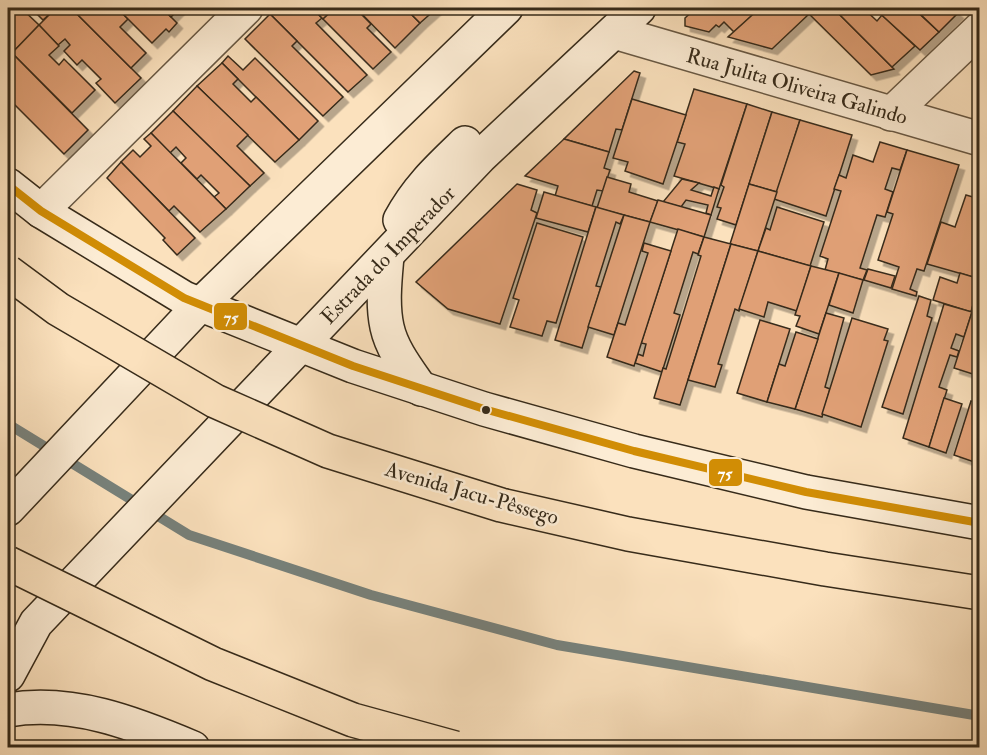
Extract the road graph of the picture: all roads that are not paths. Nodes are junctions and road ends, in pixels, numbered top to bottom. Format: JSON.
{"nodes":[{"id":1,"x":246,"y":8,"type":"edge"},
{"id":2,"x":506,"y":8,"type":"edge"},
{"id":3,"x":639,"y":8,"type":"edge"},
{"id":4,"x":611,"y":20,"type":"edge"},
{"id":5,"x":980,"y":29,"type":"edge"},
{"id":6,"x":891,"y":114,"type":"junction"},
{"id":7,"x":980,"y":139,"type":"edge"},
{"id":8,"x":8,"y":185,"type":"edge"},
{"id":9,"x":42,"y":211,"type":"junction"},
{"id":10,"x":390,"y":253,"type":"junction"},
{"id":11,"x":8,"y":272,"type":"edge"},
{"id":12,"x":200,"y":305,"type":"junction"},
{"id":13,"x":301,"y":345,"type":"junction"},
{"id":14,"x":421,"y":389,"type":"junction"},
{"id":15,"x":8,"y":509,"type":"edge"},
{"id":16,"x":980,"y":523,"type":"edge"},
{"id":17,"x":8,"y":563,"type":"edge"},
{"id":18,"x":980,"y":593,"type":"edge"},
{"id":19,"x":8,"y":675,"type":"edge"},
{"id":20,"x":8,"y":710,"type":"edge"},
{"id":21,"x":193,"y":747,"type":"edge"},
{"id":22,"x":455,"y":747,"type":"edge"}],
"edges":[{"from":1,"to":9,"type":"street"},
{"from":2,"to":12,"type":"street"},
{"from":3,"to":4,"type":"street"},
{"from":4,"to":6,"type":"street","name":"Rua Julita Oliveira Galindo"},
{"from":4,"to":10,"type":"street"},
{"from":5,"to":6,"type":"street"},
{"from":6,"to":7,"type":"street","name":"Rua Julita Oliveira Galindo"},
{"from":8,"to":9,"type":"street"},
{"from":9,"to":12,"type":"street"},
{"from":10,"to":13,"type":"street","name":"Estrada do Imperador"},
{"from":10,"to":14,"type":"street"},
{"from":11,"to":18,"type":"highway","name":"Avenida Jacu-Pêssego","bridge":true},
{"from":12,"to":13,"type":"street"},
{"from":12,"to":15,"type":"street"},
{"from":13,"to":14,"type":"street"},
{"from":13,"to":19,"type":"street","name":"Estrada do Imperador"},
{"from":14,"to":16,"type":"street"},
{"from":17,"to":22,"type":"highway","bridge":true},
{"from":20,"to":21,"type":"street"}]}
